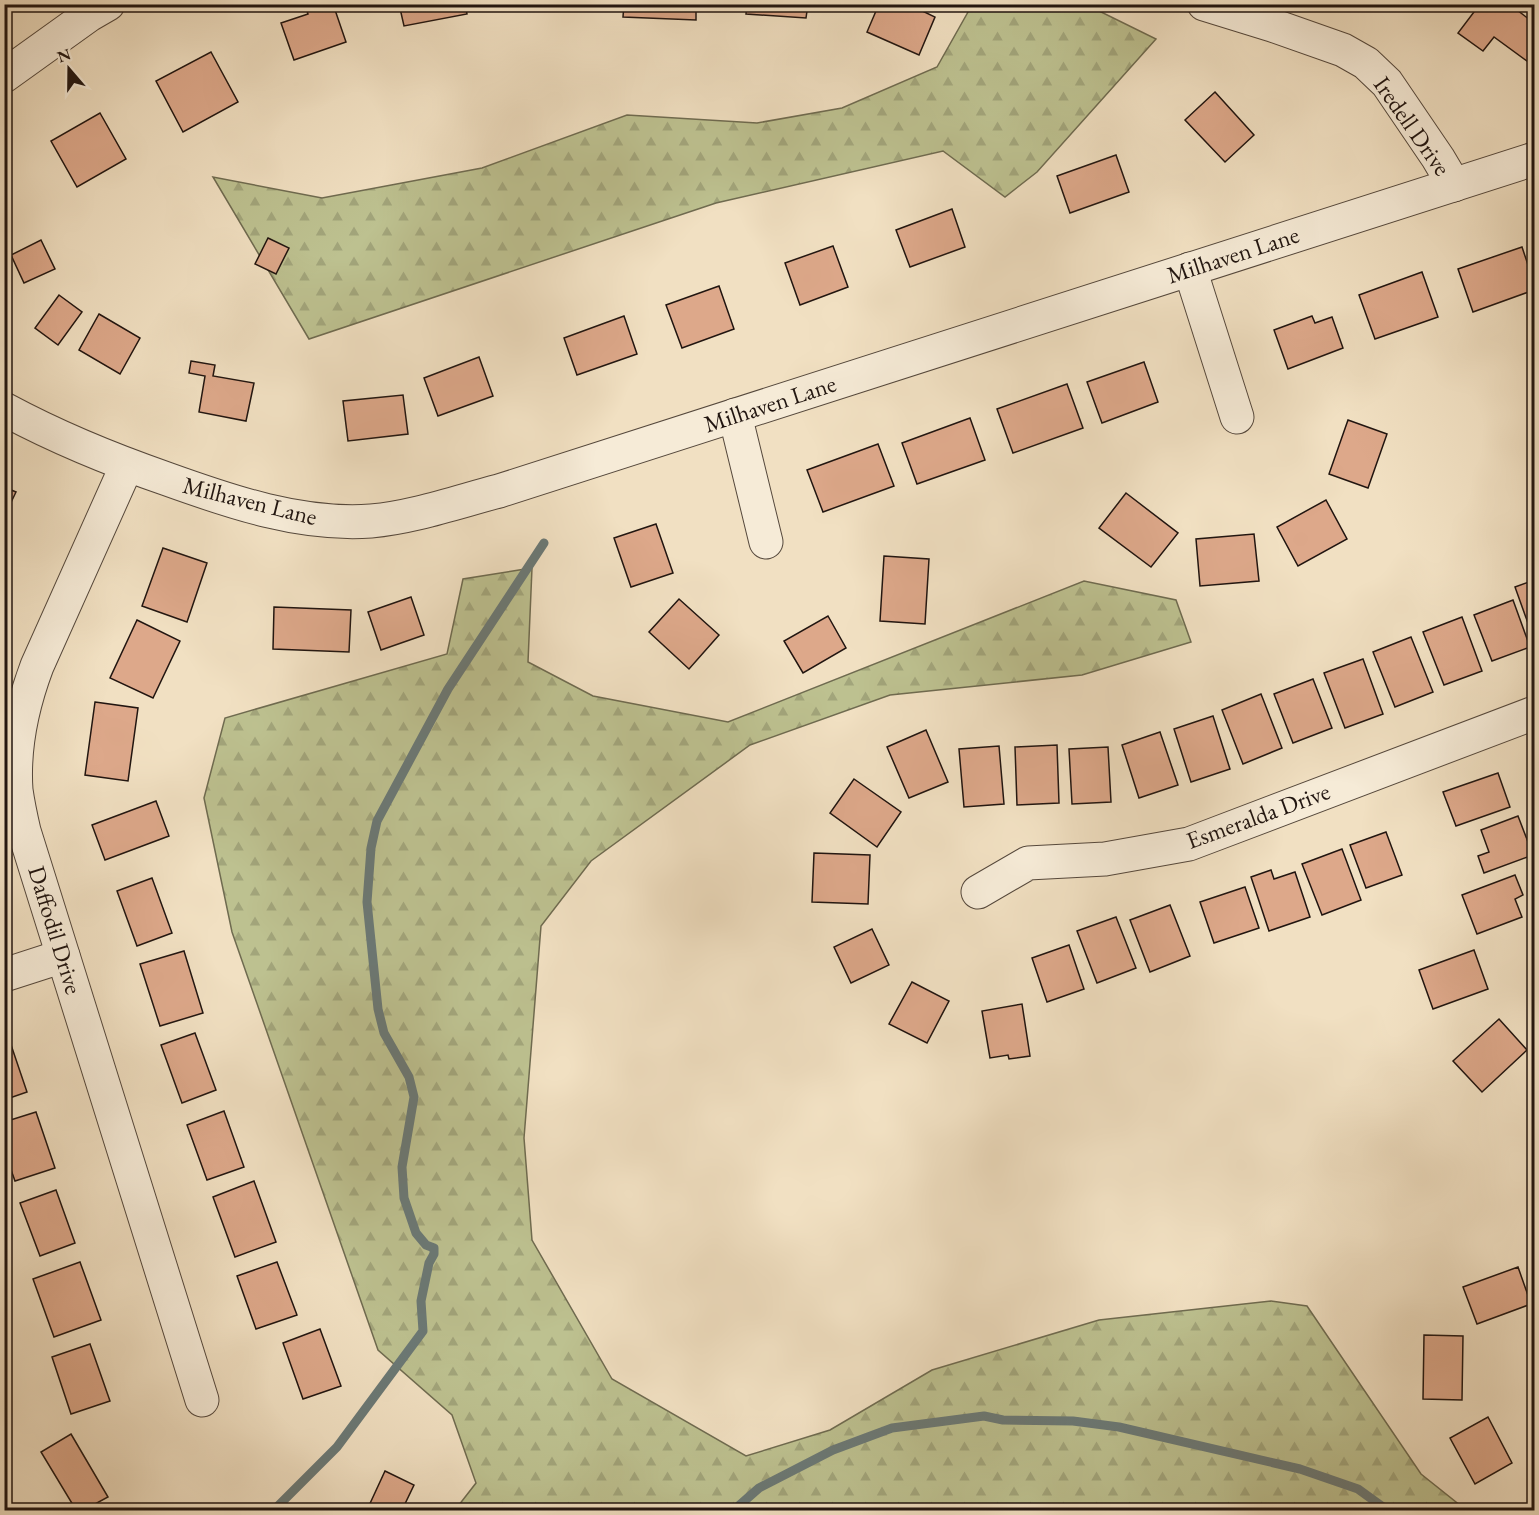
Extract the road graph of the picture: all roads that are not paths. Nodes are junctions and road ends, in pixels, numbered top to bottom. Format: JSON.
{"nodes":[{"id":1,"x":108,"y":4,"type":"edge"},
{"id":2,"x":1204,"y":4,"type":"edge"},
{"id":3,"x":4,"y":76,"type":"edge"},
{"id":4,"x":1534,"y":159,"type":"edge"},
{"id":5,"x":1454,"y":184,"type":"junction"},
{"id":6,"x":1190,"y":269,"type":"junction"},
{"id":7,"x":4,"y":409,"type":"edge"},
{"id":8,"x":735,"y":415,"type":"junction"},
{"id":9,"x":1237,"y":417,"type":"dead end"},
{"id":10,"x":127,"y":465,"type":"junction"},
{"id":11,"x":766,"y":542,"type":"dead end"},
{"id":12,"x":1534,"y":713,"type":"edge"},
{"id":13,"x":978,"y":892,"type":"dead end"},
{"id":14,"x":63,"y":956,"type":"junction"},
{"id":15,"x":4,"y":975,"type":"edge"},
{"id":16,"x":202,"y":1400,"type":"dead end"}],
"edges":[{"from":1,"to":3,"type":"street"},
{"from":2,"to":5,"type":"street","name":"Iredell Drive"},
{"from":4,"to":5,"type":"street","name":"Milhaven Lane"},
{"from":5,"to":6,"type":"street","name":"Milhaven Lane"},
{"from":6,"to":8,"type":"street","name":"Milhaven Lane"},
{"from":6,"to":9,"type":"street"},
{"from":7,"to":10,"type":"street","name":"Milhaven Lane"},
{"from":8,"to":10,"type":"street","name":"Milhaven Lane"},
{"from":8,"to":11,"type":"street"},
{"from":10,"to":14,"type":"street","name":"Daffodil Drive"},
{"from":12,"to":13,"type":"street","name":"Esmeralda Drive"},
{"from":14,"to":15,"type":"street"},
{"from":14,"to":16,"type":"street","name":"Daffodil Drive"}]}
